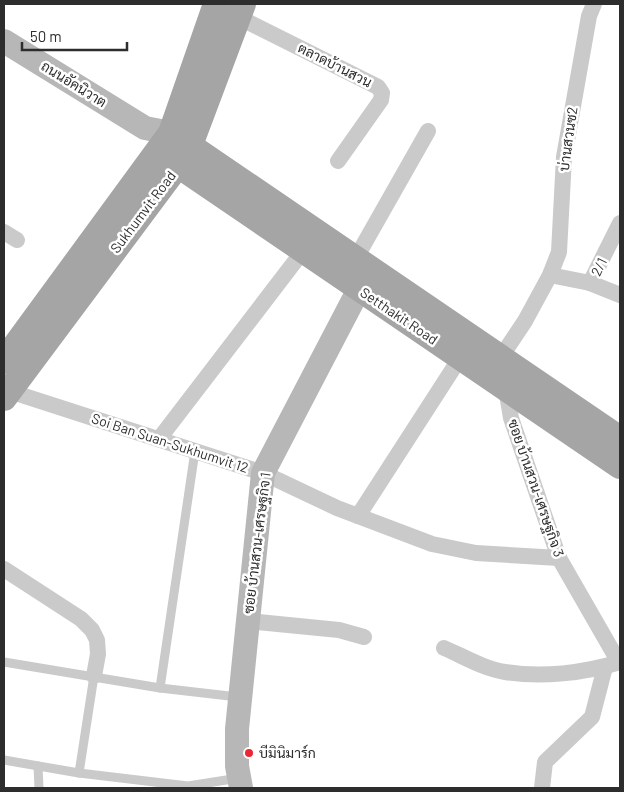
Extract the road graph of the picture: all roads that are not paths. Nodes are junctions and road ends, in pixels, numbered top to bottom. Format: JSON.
{"nodes":[{"id":1,"x":594,"y":4,"type":"edge"},
{"id":2,"x":224,"y":7,"type":"edge"},
{"id":3,"x":4,"y":41,"type":"edge"},
{"id":4,"x":428,"y":131,"type":"dead end"},
{"id":5,"x":174,"y":149,"type":"junction"},
{"id":6,"x":338,"y":161,"type":"dead end"},
{"id":7,"x":620,"y":223,"type":"edge"},
{"id":8,"x":304,"y":251,"type":"junction"},
{"id":9,"x":356,"y":258,"type":"junction"},
{"id":10,"x":550,"y":275,"type":"junction"},
{"id":11,"x":590,"y":283,"type":"junction"},
{"id":12,"x":359,"y":289,"type":"junction"},
{"id":13,"x":620,"y":295,"type":"edge"},
{"id":14,"x":501,"y":357,"type":"junction"},
{"id":15,"x":460,"y":358,"type":"junction"},
{"id":16,"x":4,"y":361,"type":"edge"},
{"id":17,"x":506,"y":389,"type":"junction"},
{"id":18,"x":6,"y":394,"type":"edge"},
{"id":19,"x":159,"y":439,"type":"junction"},
{"id":20,"x":620,"y":439,"type":"edge"},
{"id":21,"x":195,"y":451,"type":"junction"},
{"id":22,"x":620,"y":466,"type":"edge"},
{"id":23,"x":263,"y":473,"type":"junction"},
{"id":24,"x":358,"y":516,"type":"junction"},
{"id":25,"x":559,"y":558,"type":"junction"},
{"id":26,"x":4,"y":569,"type":"edge"},
{"id":27,"x":248,"y":621,"type":"junction"},
{"id":28,"x":364,"y":637,"type":"dead end"},
{"id":29,"x":444,"y":648,"type":"dead end"},
{"id":30,"x":4,"y":662,"type":"edge"},
{"id":31,"x":615,"y":663,"type":"edge"},
{"id":32,"x":94,"y":676,"type":"junction"},
{"id":33,"x":160,"y":688,"type":"junction"},
{"id":34,"x":240,"y":697,"type":"junction"},
{"id":35,"x":4,"y":760,"type":"edge"},
{"id":36,"x":38,"y":766,"type":"junction"},
{"id":37,"x":79,"y":772,"type":"junction"},
{"id":38,"x":240,"y":783,"type":"edge"},
{"id":39,"x":149,"y":785,"type":"edge"},
{"id":40,"x":39,"y":788,"type":"edge"},
{"id":41,"x":542,"y":788,"type":"edge"}],
"edges":[{"from":1,"to":10,"type":"street","name":"บ่านสวนซ2"},
{"from":2,"to":5,"type":"main road","name":"Sukhumvit Road"},
{"from":2,"to":6,"type":"street","name":"ตลาดบ้านสวน"},
{"from":3,"to":5,"type":"street","name":"ถนนอัคนิวาต"},
{"from":4,"to":9,"type":"street"},
{"from":5,"to":8,"type":"main road","name":"Setthakit Road"},
{"from":5,"to":9,"type":"main road","name":"Setthakit Road"},
{"from":5,"to":16,"type":"main road","name":"Sukhumvit Road"},
{"from":5,"to":18,"type":"main road","name":"Sukhumvit Road"},
{"from":7,"to":11,"type":"street","name":"2/1"},
{"from":8,"to":12,"type":"main road","name":"Setthakit Road"},
{"from":8,"to":19,"type":"street"},
{"from":9,"to":14,"type":"main road","name":"Setthakit Road"},
{"from":10,"to":11,"type":"street"},
{"from":10,"to":14,"type":"street","name":"บ่านสวนซ2"},
{"from":11,"to":13,"type":"street"},
{"from":12,"to":15,"type":"main road","name":"Setthakit Road"},
{"from":12,"to":23,"type":"street","name":"ซอย บ้านสวน-เศรษฐกิจ 1"},
{"from":14,"to":20,"type":"main road","name":"Setthakit Road"},
{"from":15,"to":17,"type":"main road","name":"Setthakit Road"},
{"from":15,"to":24,"type":"street"},
{"from":17,"to":22,"type":"main road","name":"Setthakit Road"},
{"from":17,"to":25,"type":"street","name":"ซอย บ้านสวน-เศรษฐกิจ 3"},
{"from":18,"to":19,"type":"street","name":"Soi Ban Suan-Sukhumvit 12"},
{"from":19,"to":21,"type":"street","name":"Soi Ban Suan-Sukhumvit 12"},
{"from":21,"to":23,"type":"street","name":"Soi Ban Suan-Sukhumvit 12"},
{"from":21,"to":33,"type":"lane"},
{"from":23,"to":24,"type":"street","name":"Soi Ban Suan-Sukhumvit 12"},
{"from":23,"to":27,"type":"street","name":"ซอย บ้านสวน-เศรษฐกิจ 1"},
{"from":24,"to":25,"type":"street","name":"Soi Ban Suan-Sukhumvit 12"},
{"from":25,"to":31,"type":"street","name":"ซอย บ้านสวน-เศรษฐกิจ 3"},
{"from":26,"to":32,"type":"street"},
{"from":27,"to":28,"type":"street"},
{"from":27,"to":34,"type":"street","name":"ซอย บ้านสวน-เศรษฐกิจ 1"},
{"from":29,"to":31,"type":"street"},
{"from":30,"to":32,"type":"lane"},
{"from":31,"to":41,"type":"street"},
{"from":32,"to":33,"type":"lane"},
{"from":32,"to":37,"type":"lane"},
{"from":33,"to":34,"type":"lane"},
{"from":34,"to":38,"type":"street","name":"ซอย บ้านสวน-เศรษฐกิจ 1"},
{"from":35,"to":36,"type":"lane"},
{"from":36,"to":37,"type":"lane"},
{"from":36,"to":40,"type":"lane"},
{"from":37,"to":39,"type":"lane"},
{"from":38,"to":39,"type":"lane"}]}
